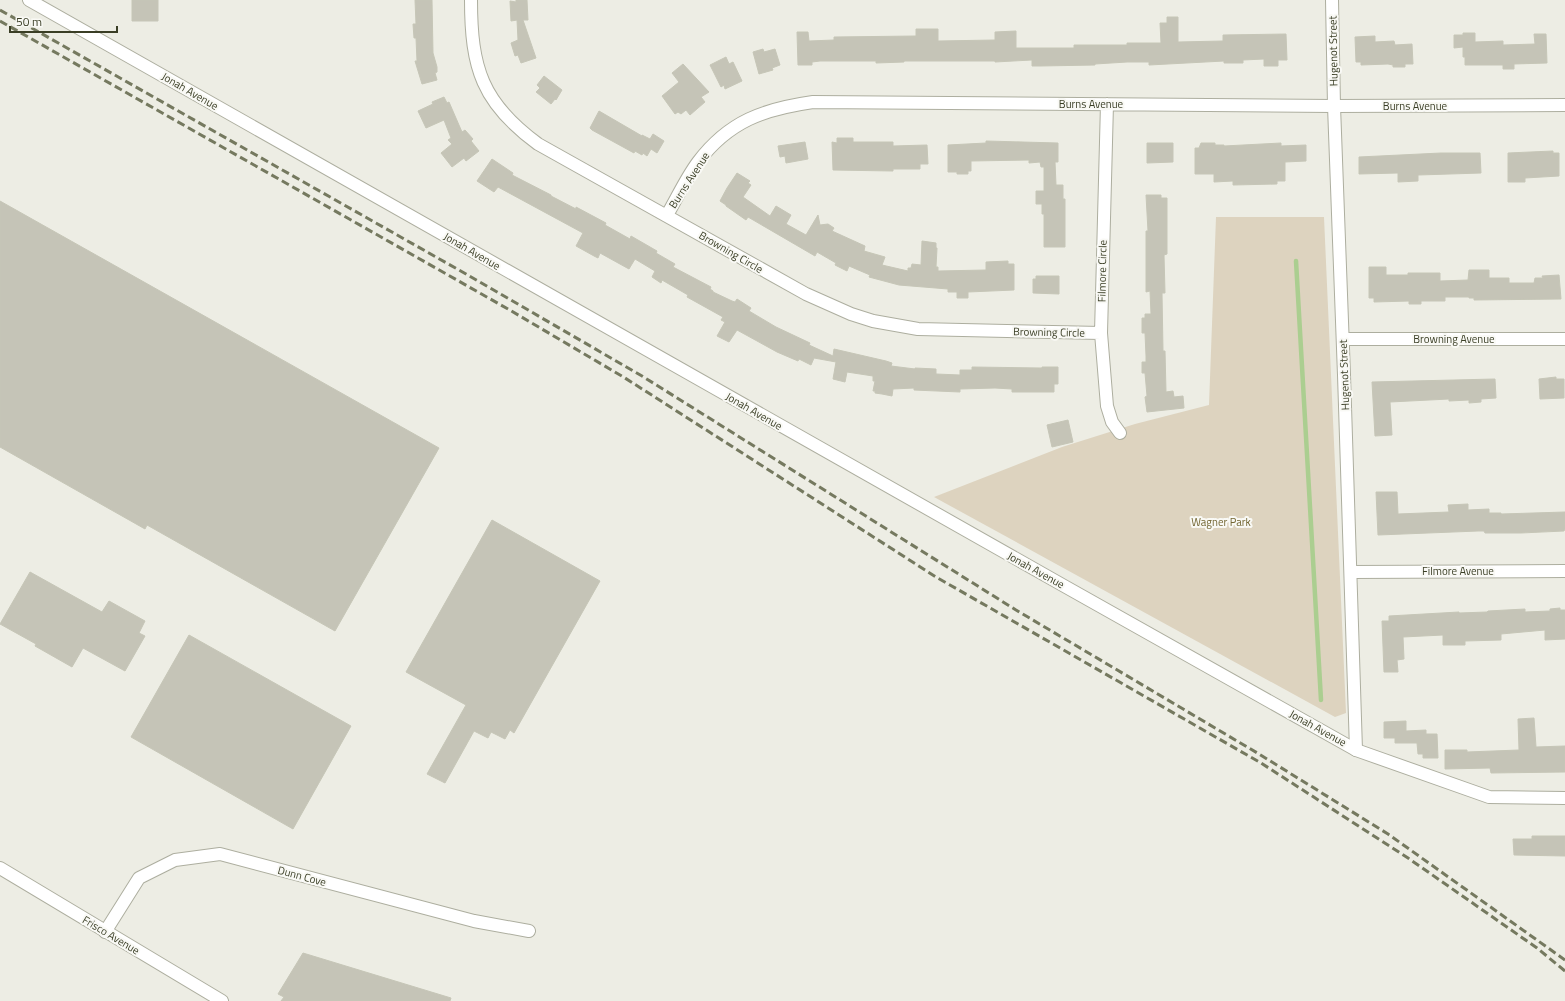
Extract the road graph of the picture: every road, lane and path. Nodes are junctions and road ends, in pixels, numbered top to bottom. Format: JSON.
{"nodes":[{"id":1,"x":29,"y":0,"type":"edge"},
{"id":2,"x":471,"y":0,"type":"edge"},
{"id":3,"x":1332,"y":0,"type":"edge"},
{"id":4,"x":1106,"y":104,"type":"junction"},
{"id":5,"x":1565,"y":105,"type":"edge"},
{"id":6,"x":1334,"y":106,"type":"junction"},
{"id":7,"x":667,"y":215,"type":"junction"},
{"id":8,"x":1101,"y":332,"type":"junction"},
{"id":9,"x":1343,"y":339,"type":"junction"},
{"id":10,"x":1565,"y":339,"type":"edge"},
{"id":11,"x":1120,"y":433,"type":"dead end"},
{"id":12,"x":1565,"y":571,"type":"edge"},
{"id":13,"x":1351,"y":572,"type":"junction"},
{"id":14,"x":1356,"y":750,"type":"junction"},
{"id":15,"x":1565,"y":798,"type":"edge"},
{"id":16,"x":0,"y":868,"type":"edge"},
{"id":17,"x":529,"y":931,"type":"dead end"},
{"id":18,"x":105,"y":932,"type":"junction"},
{"id":19,"x":222,"y":1001,"type":"edge"}],
"edges":[{"from":1,"to":14,"type":"street","name":"Jonah Avenue"},
{"from":2,"to":7,"type":"street","name":"Browning Circle"},
{"from":3,"to":6,"type":"street","name":"Hugenot Street"},
{"from":4,"to":6,"type":"street","name":"Burns Avenue"},
{"from":4,"to":7,"type":"street","name":"Burns Avenue"},
{"from":4,"to":8,"type":"street","name":"Filmore Circle"},
{"from":5,"to":6,"type":"street","name":"Burns Avenue"},
{"from":6,"to":9,"type":"street","name":"Hugenot Street"},
{"from":7,"to":8,"type":"street","name":"Browning Circle"},
{"from":8,"to":11,"type":"street","name":"Filmore Circle"},
{"from":9,"to":10,"type":"street","name":"Browning Avenue"},
{"from":9,"to":13,"type":"street","name":"Hugenot Street"},
{"from":12,"to":13,"type":"street","name":"Filmore Avenue"},
{"from":13,"to":14,"type":"street","name":"Hugenot Street"},
{"from":14,"to":15,"type":"street","name":"Jonah Avenue"},
{"from":16,"to":18,"type":"street","name":"Frisco Avenue"},
{"from":17,"to":18,"type":"street","name":"Dunn Cove"},
{"from":18,"to":19,"type":"street","name":"Frisco Avenue"}]}
